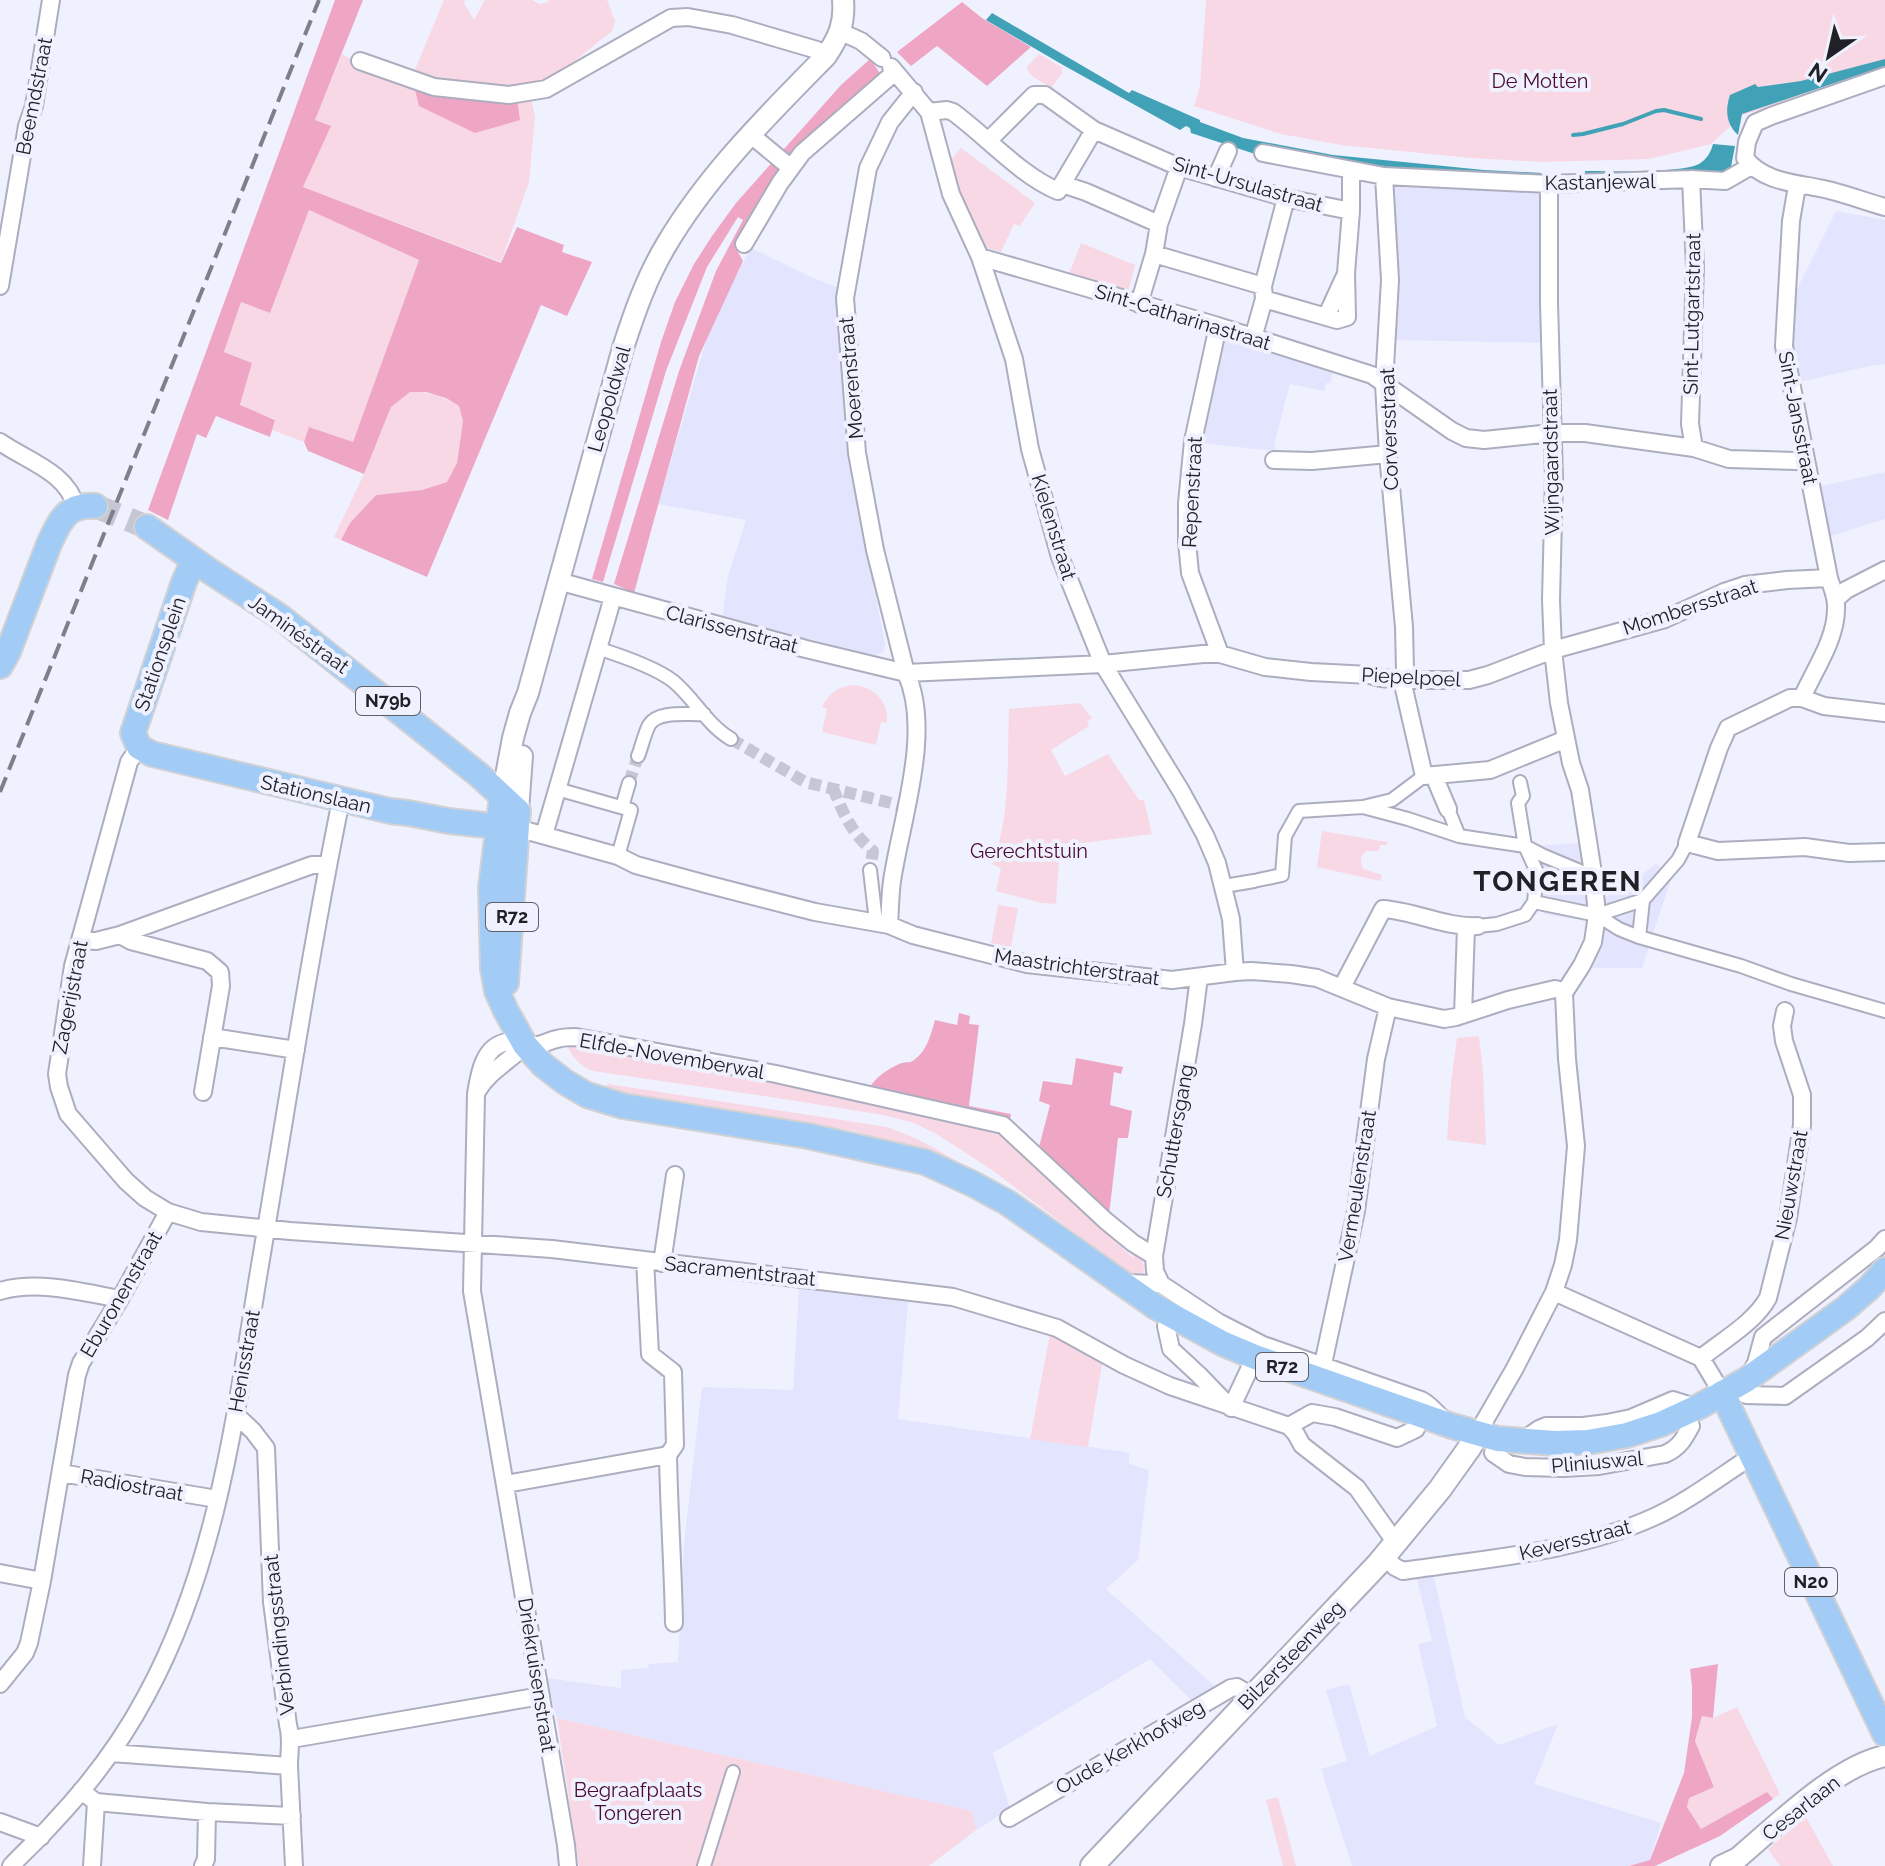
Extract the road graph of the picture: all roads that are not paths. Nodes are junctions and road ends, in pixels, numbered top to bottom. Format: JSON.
{"nodes":[{"id":1,"x":51,"y":0,"type":"edge"},
{"id":2,"x":843,"y":0,"type":"edge"},
{"id":3,"x":841,"y":32,"type":"junction"},
{"id":4,"x":826,"y":56,"type":"junction"},
{"id":5,"x":360,"y":61,"type":"dead end"},
{"id":6,"x":889,"y":66,"type":"junction"},
{"id":7,"x":1885,"y":76,"type":"edge"},
{"id":8,"x":914,"y":92,"type":"junction"},
{"id":9,"x":929,"y":112,"type":"junction"},
{"id":10,"x":1094,"y":130,"type":"junction"},
{"id":11,"x":751,"y":135,"type":"junction"},
{"id":12,"x":988,"y":141,"type":"junction"},
{"id":13,"x":1228,"y":151,"type":"dead end"},
{"id":14,"x":1263,"y":153,"type":"dead end"},
{"id":15,"x":1751,"y":166,"type":"junction"},
{"id":16,"x":1179,"y":167,"type":"junction"},
{"id":17,"x":791,"y":168,"type":"junction"},
{"id":18,"x":1384,"y":176,"type":"junction"},
{"id":19,"x":1216,"y":178,"type":"junction"},
{"id":20,"x":1351,"y":178,"type":"dead end"},
{"id":21,"x":1691,"y":179,"type":"junction"},
{"id":22,"x":1062,"y":184,"type":"junction"},
{"id":23,"x":1549,"y":184,"type":"junction"},
{"id":24,"x":1797,"y":186,"type":"junction"},
{"id":25,"x":1286,"y":198,"type":"junction"},
{"id":26,"x":1885,"y":207,"type":"edge"},
{"id":27,"x":1351,"y":211,"type":"junction"},
{"id":28,"x":1159,"y":224,"type":"junction"},
{"id":29,"x":744,"y":244,"type":"dead end"},
{"id":30,"x":1154,"y":254,"type":"junction"},
{"id":31,"x":980,"y":257,"type":"junction"},
{"id":32,"x":0,"y":286,"type":"edge"},
{"id":33,"x":1263,"y":292,"type":"junction"},
{"id":34,"x":1139,"y":304,"type":"junction"},
{"id":35,"x":1218,"y":326,"type":"junction"},
{"id":36,"x":1253,"y":338,"type":"junction"},
{"id":37,"x":1384,"y":384,"type":"junction"},
{"id":38,"x":1552,"y":433,"type":"junction"},
{"id":39,"x":0,"y":442,"type":"edge"},
{"id":40,"x":1694,"y":448,"type":"junction"},
{"id":41,"x":1388,"y":454,"type":"junction"},
{"id":42,"x":1274,"y":460,"type":"dead end"},
{"id":43,"x":1806,"y":463,"type":"junction"},
{"id":44,"x":85,"y":506,"type":"joint"},
{"id":45,"x":147,"y":527,"type":"tunnel mouth"},
{"id":46,"x":194,"y":560,"type":"junction"},
{"id":47,"x":1885,"y":570,"type":"edge"},
{"id":48,"x":1829,"y":578,"type":"junction"},
{"id":49,"x":558,"y":581,"type":"junction"},
{"id":50,"x":613,"y":597,"type":"junction"},
{"id":51,"x":1836,"y":599,"type":"junction"},
{"id":52,"x":597,"y":648,"type":"junction"},
{"id":53,"x":1553,"y":650,"type":"junction"},
{"id":54,"x":1220,"y":654,"type":"junction"},
{"id":55,"x":1103,"y":664,"type":"junction"},
{"id":56,"x":0,"y":666,"type":"edge"},
{"id":57,"x":906,"y":673,"type":"junction"},
{"id":58,"x":1402,"y":680,"type":"junction"},
{"id":59,"x":528,"y":693,"type":"junction"},
{"id":60,"x":1802,"y":698,"type":"junction"},
{"id":61,"x":1885,"y":713,"type":"edge"},
{"id":62,"x":704,"y":714,"type":"junction"},
{"id":63,"x":731,"y":739,"type":"tunnel mouth"},
{"id":64,"x":1566,"y":739,"type":"junction"},
{"id":65,"x":139,"y":747,"type":"junction"},
{"id":66,"x":638,"y":756,"type":"tunnel mouth"},
{"id":67,"x":509,"y":760,"type":"junction"},
{"id":68,"x":479,"y":775,"type":"junction"},
{"id":69,"x":1429,"y":776,"type":"junction"},
{"id":70,"x":1520,"y":782,"type":"dead end"},
{"id":71,"x":629,"y":783,"type":"tunnel mouth"},
{"id":72,"x":557,"y":789,"type":"junction"},
{"id":73,"x":341,"y":800,"type":"junction"},
{"id":74,"x":622,"y":807,"type":"junction"},
{"id":75,"x":1363,"y":807,"type":"junction"},
{"id":76,"x":1448,"y":809,"type":"joint"},
{"id":77,"x":508,"y":816,"type":"junction"},
{"id":78,"x":449,"y":821,"type":"junction"},
{"id":79,"x":544,"y":835,"type":"junction"},
{"id":80,"x":1459,"y":836,"type":"junction"},
{"id":81,"x":1687,"y":843,"type":"junction"},
{"id":82,"x":1525,"y":846,"type":"junction"},
{"id":83,"x":1885,"y":852,"type":"edge"},
{"id":84,"x":618,"y":856,"type":"junction"},
{"id":85,"x":328,"y":865,"type":"junction"},
{"id":86,"x":1593,"y":873,"type":"junction"},
{"id":87,"x":892,"y":883,"type":"junction"},
{"id":88,"x":1224,"y":886,"type":"junction"},
{"id":89,"x":491,"y":888,"type":"junction"},
{"id":90,"x":1643,"y":900,"type":"junction"},
{"id":91,"x":1534,"y":902,"type":"junction"},
{"id":92,"x":1597,"y":915,"type":"junction"},
{"id":93,"x":882,"y":924,"type":"junction"},
{"id":94,"x":1472,"y":926,"type":"junction"},
{"id":95,"x":120,"y":935,"type":"junction"},
{"id":96,"x":1639,"y":937,"type":"junction"},
{"id":97,"x":80,"y":940,"type":"junction"},
{"id":98,"x":1235,"y":972,"type":"junction"},
{"id":99,"x":1199,"y":977,"type":"junction"},
{"id":100,"x":1791,"y":984,"type":"junction"},
{"id":101,"x":1342,"y":987,"type":"junction"},
{"id":102,"x":1564,"y":993,"type":"junction"},
{"id":103,"x":504,"y":1005,"type":"junction"},
{"id":104,"x":1388,"y":1007,"type":"junction"},
{"id":105,"x":1785,"y":1011,"type":"joint"},
{"id":106,"x":1885,"y":1011,"type":"edge"},
{"id":107,"x":1463,"y":1015,"type":"junction"},
{"id":108,"x":212,"y":1037,"type":"junction"},
{"id":109,"x":525,"y":1045,"type":"junction"},
{"id":110,"x":296,"y":1050,"type":"junction"},
{"id":111,"x":203,"y":1092,"type":"dead end"},
{"id":112,"x":476,"y":1094,"type":"joint"},
{"id":113,"x":889,"y":1155,"type":"junction"},
{"id":114,"x":675,"y":1175,"type":"dead end"},
{"id":115,"x":168,"y":1212,"type":"junction"},
{"id":116,"x":267,"y":1229,"type":"junction"},
{"id":117,"x":1885,"y":1239,"type":"edge"},
{"id":118,"x":473,"y":1243,"type":"junction"},
{"id":119,"x":1154,"y":1256,"type":"junction"},
{"id":120,"x":653,"y":1261,"type":"junction"},
{"id":121,"x":1885,"y":1270,"type":"edge"},
{"id":122,"x":1123,"y":1283,"type":"junction"},
{"id":123,"x":1161,"y":1284,"type":"junction"},
{"id":124,"x":0,"y":1291,"type":"edge"},
{"id":125,"x":1554,"y":1292,"type":"junction"},
{"id":126,"x":1885,"y":1292,"type":"edge"},
{"id":127,"x":120,"y":1299,"type":"junction"},
{"id":128,"x":1885,"y":1321,"type":"edge"},
{"id":129,"x":1166,"y":1326,"type":"junction"},
{"id":130,"x":1701,"y":1358,"type":"junction"},
{"id":131,"x":1252,"y":1362,"type":"junction"},
{"id":132,"x":1323,"y":1364,"type":"junction"},
{"id":133,"x":1736,"y":1394,"type":"junction"},
{"id":134,"x":1231,"y":1408,"type":"junction"},
{"id":135,"x":236,"y":1415,"type":"junction"},
{"id":136,"x":1693,"y":1417,"type":"junction"},
{"id":137,"x":1289,"y":1426,"type":"junction"},
{"id":138,"x":1452,"y":1426,"type":"junction"},
{"id":139,"x":1416,"y":1429,"type":"junction"},
{"id":140,"x":1480,"y":1445,"type":"junction"},
{"id":141,"x":668,"y":1455,"type":"junction"},
{"id":142,"x":1752,"y":1456,"type":"junction"},
{"id":143,"x":61,"y":1473,"type":"junction"},
{"id":144,"x":506,"y":1484,"type":"junction"},
{"id":145,"x":217,"y":1499,"type":"junction"},
{"id":146,"x":1390,"y":1550,"type":"junction"},
{"id":147,"x":0,"y":1573,"type":"edge"},
{"id":148,"x":42,"y":1581,"type":"junction"},
{"id":149,"x":674,"y":1623,"type":"dead end"},
{"id":150,"x":0,"y":1684,"type":"edge"},
{"id":151,"x":541,"y":1696,"type":"junction"},
{"id":152,"x":1252,"y":1696,"type":"junction"},
{"id":153,"x":1885,"y":1734,"type":"edge"},
{"id":154,"x":292,"y":1739,"type":"junction"},
{"id":155,"x":111,"y":1753,"type":"junction"},
{"id":156,"x":1885,"y":1756,"type":"edge"},
{"id":157,"x":289,"y":1766,"type":"junction"},
{"id":158,"x":733,"y":1772,"type":"dead end"},
{"id":159,"x":81,"y":1791,"type":"junction"},
{"id":160,"x":96,"y":1802,"type":"junction"},
{"id":161,"x":207,"y":1812,"type":"junction"},
{"id":162,"x":292,"y":1816,"type":"junction"},
{"id":163,"x":1009,"y":1818,"type":"dead end"},
{"id":164,"x":0,"y":1822,"type":"edge"},
{"id":165,"x":41,"y":1837,"type":"junction"},
{"id":166,"x":11,"y":1866,"type":"edge"},
{"id":167,"x":92,"y":1866,"type":"edge"},
{"id":168,"x":203,"y":1866,"type":"edge"},
{"id":169,"x":294,"y":1866,"type":"edge"},
{"id":170,"x":568,"y":1866,"type":"edge"},
{"id":171,"x":704,"y":1866,"type":"edge"},
{"id":172,"x":1092,"y":1866,"type":"edge"},
{"id":173,"x":1721,"y":1866,"type":"edge"}],
"edges":[{"from":1,"to":32,"type":"street","name":"Beemdstraat"},
{"from":2,"to":3,"type":"street"},
{"from":3,"to":4,"type":"street","name":"Leopoldwal"},
{"from":3,"to":6,"type":"street","name":"Kielenstraat"},
{"from":4,"to":5,"type":"street"},
{"from":4,"to":11,"type":"street","name":"Leopoldwal"},
{"from":6,"to":8,"type":"street","name":"Kielenstraat"},
{"from":6,"to":17,"type":"street"},
{"from":7,"to":15,"type":"street"},
{"from":8,"to":9,"type":"street","name":"Kielenstraat"},
{"from":8,"to":57,"type":"street","name":"Moerenstraat"},
{"from":9,"to":12,"type":"street"},
{"from":9,"to":31,"type":"street","name":"Kielenstraat"},
{"from":10,"to":12,"type":"street","name":"Sint-Ursulastraat"},
{"from":10,"to":16,"type":"street","name":"Sint-Ursulastraat"},
{"from":10,"to":22,"type":"street"},
{"from":11,"to":17,"type":"street"},
{"from":11,"to":49,"type":"street","name":"Leopoldwal"},
{"from":12,"to":22,"type":"street"},
{"from":13,"to":19,"type":"street"},
{"from":14,"to":18,"type":"street","name":"Kastanjewal"},
{"from":15,"to":21,"type":"street","name":"Kastanjewal"},
{"from":15,"to":24,"type":"street"},
{"from":16,"to":19,"type":"street","name":"Sint-Ursulastraat"},
{"from":16,"to":28,"type":"street"},
{"from":17,"to":29,"type":"street"},
{"from":18,"to":23,"type":"street","name":"Kastanjewal"},
{"from":18,"to":37,"type":"street","name":"Corversstraat"},
{"from":19,"to":25,"type":"street","name":"Sint-Ursulastraat"},
{"from":20,"to":27,"type":"street"},
{"from":21,"to":23,"type":"street","name":"Kastanjewal"},
{"from":21,"to":40,"type":"street","name":"Sint-Lutgartstraat"},
{"from":22,"to":28,"type":"street"},
{"from":23,"to":38,"type":"street","name":"Wijngaardstraat"},
{"from":24,"to":26,"type":"street"},
{"from":24,"to":43,"type":"street","name":"Sint-Jansstraat"},
{"from":25,"to":27,"type":"street","name":"Sint-Ursulastraat"},
{"from":25,"to":33,"type":"street"},
{"from":27,"to":33,"type":"street"},
{"from":28,"to":30,"type":"street"},
{"from":30,"to":33,"type":"street"},
{"from":30,"to":34,"type":"street"},
{"from":31,"to":34,"type":"street","name":"Sint-Catharinastraat"},
{"from":31,"to":55,"type":"street","name":"Kielenstraat"},
{"from":33,"to":36,"type":"street"},
{"from":34,"to":35,"type":"street","name":"Sint-Catharinastraat"},
{"from":35,"to":36,"type":"street","name":"Sint-Catharinastraat"},
{"from":35,"to":54,"type":"street","name":"Repenstraat"},
{"from":36,"to":37,"type":"street","name":"Sint-Catharinastraat"},
{"from":37,"to":38,"type":"street","name":"Sint-Catharinastraat"},
{"from":37,"to":41,"type":"street","name":"Corversstraat"},
{"from":38,"to":40,"type":"street","name":"Sint-Catharinastraat"},
{"from":38,"to":53,"type":"street","name":"Wijngaardstraat"},
{"from":39,"to":44,"type":"street"},
{"from":40,"to":43,"type":"street","name":"Sint-Catharinastraat"},
{"from":41,"to":42,"type":"street"},
{"from":41,"to":58,"type":"street","name":"Corversstraat"},
{"from":43,"to":48,"type":"street","name":"Sint-Jansstraat"},
{"from":44,"to":56,"type":"main road"},
{"from":45,"to":46,"type":"main road","name":"Jaminéstraat","number":"N79b"},
{"from":46,"to":65,"type":"main road","name":"Stationsplein"},
{"from":46,"to":68,"type":"main road","name":"Jaminéstraat","number":"N79b"},
{"from":47,"to":51,"type":"street"},
{"from":48,"to":51,"type":"street","name":"Sint-Jansstraat"},
{"from":48,"to":53,"type":"street","name":"Mombersstraat"},
{"from":49,"to":50,"type":"street","name":"Clarissenstraat"},
{"from":49,"to":59,"type":"street","name":"Leopoldwal"},
{"from":50,"to":52,"type":"street"},
{"from":50,"to":57,"type":"street","name":"Clarissenstraat"},
{"from":51,"to":60,"type":"street"},
{"from":52,"to":62,"type":"street"},
{"from":52,"to":72,"type":"street"},
{"from":53,"to":58,"type":"street","name":"Piepelpoel"},
{"from":53,"to":64,"type":"street","name":"Wijngaardstraat"},
{"from":54,"to":55,"type":"street","name":"Piepelpoel"},
{"from":54,"to":58,"type":"street","name":"Piepelpoel"},
{"from":55,"to":57,"type":"street","name":"Clarissenstraat"},
{"from":55,"to":88,"type":"street","name":"Kielenstraat"},
{"from":57,"to":87,"type":"street","name":"Moerenstraat"},
{"from":58,"to":69,"type":"street","name":"Corversstraat"},
{"from":59,"to":67,"type":"street","name":"Leopoldwal"},
{"from":59,"to":77,"type":"street","name":"Leopoldwal"},
{"from":60,"to":61,"type":"street"},
{"from":60,"to":81,"type":"street"},
{"from":62,"to":63,"type":"street"},
{"from":62,"to":66,"type":"street"},
{"from":64,"to":69,"type":"street"},
{"from":64,"to":86,"type":"street","name":"Wijngaardstraat"},
{"from":65,"to":73,"type":"main road","name":"Stationslaan"},
{"from":65,"to":97,"type":"street","name":"Zagerijstraat"},
{"from":67,"to":68,"type":"street"},
{"from":67,"to":77,"type":"street","name":"Leopoldwal"},
{"from":68,"to":77,"type":"main road","name":"Jaminéstraat","number":"N79b"},
{"from":69,"to":75,"type":"street"},
{"from":69,"to":76,"type":"street","name":"Corversstraat"},
{"from":70,"to":82,"type":"street"},
{"from":71,"to":74,"type":"street"},
{"from":72,"to":74,"type":"street"},
{"from":72,"to":79,"type":"street"},
{"from":73,"to":78,"type":"main road","name":"Stationslaan"},
{"from":73,"to":85,"type":"street","name":"Henisstraat"},
{"from":74,"to":84,"type":"street"},
{"from":75,"to":80,"type":"street"},
{"from":75,"to":88,"type":"street"},
{"from":76,"to":80,"type":"street"},
{"from":77,"to":78,"type":"main road","name":"Stationslaan"},
{"from":77,"to":79,"type":"street","name":"Maastrichterstraat"},
{"from":77,"to":89,"type":"main road","number":"R72"},
{"from":77,"to":103,"type":"main road","number":"R72"},
{"from":78,"to":89,"type":"main road"},
{"from":79,"to":84,"type":"street","name":"Maastrichterstraat"},
{"from":80,"to":82,"type":"street"},
{"from":81,"to":83,"type":"street"},
{"from":81,"to":90,"type":"street"},
{"from":82,"to":86,"type":"street"},
{"from":82,"to":91,"type":"street"},
{"from":84,"to":93,"type":"street","name":"Maastrichterstraat"},
{"from":85,"to":95,"type":"street"},
{"from":85,"to":110,"type":"street","name":"Henisstraat"},
{"from":86,"to":92,"type":"street","name":"Wijngaardstraat"},
{"from":87,"to":93,"type":"street","name":"Moerenstraat"},
{"from":87,"to":93,"type":"street"},
{"from":88,"to":98,"type":"street","name":"Kielenstraat"},
{"from":89,"to":103,"type":"main road","number":"R72"},
{"from":90,"to":92,"type":"street"},
{"from":90,"to":96,"type":"street"},
{"from":91,"to":92,"type":"street"},
{"from":91,"to":94,"type":"street"},
{"from":92,"to":96,"type":"street"},
{"from":92,"to":102,"type":"street","name":"Wijngaardstraat"},
{"from":93,"to":99,"type":"street","name":"Maastrichterstraat"},
{"from":94,"to":101,"type":"street"},
{"from":94,"to":107,"type":"street"},
{"from":95,"to":97,"type":"street"},
{"from":95,"to":108,"type":"street"},
{"from":96,"to":100,"type":"street"},
{"from":97,"to":115,"type":"street","name":"Zagerijstraat"},
{"from":98,"to":99,"type":"street","name":"Maastrichterstraat"},
{"from":98,"to":101,"type":"street","name":"Maastrichterstraat"},
{"from":99,"to":119,"type":"street","name":"Schuttersgang"},
{"from":100,"to":105,"type":"street","name":"Nieuwstraat"},
{"from":100,"to":106,"type":"street"},
{"from":101,"to":104,"type":"street","name":"Maastrichterstraat"},
{"from":102,"to":107,"type":"street","name":"Maastrichterstraat"},
{"from":102,"to":125,"type":"street"},
{"from":103,"to":109,"type":"main road","number":"R72"},
{"from":104,"to":107,"type":"street","name":"Maastrichterstraat"},
{"from":104,"to":132,"type":"street","name":"Vermeulenstraat"},
{"from":105,"to":130,"type":"street","name":"Nieuwstraat"},
{"from":108,"to":110,"type":"street"},
{"from":108,"to":111,"type":"street"},
{"from":109,"to":112,"type":"street","name":"Elfde-Novemberwal"},
{"from":109,"to":113,"type":"main road","number":"R72"},
{"from":109,"to":119,"type":"street","name":"Elfde-Novemberwal"},
{"from":110,"to":116,"type":"street","name":"Henisstraat"},
{"from":112,"to":118,"type":"street","name":"Driekruisenstraat"},
{"from":113,"to":122,"type":"main road","number":"R72"},
{"from":113,"to":129,"type":"main road","number":"R72"},
{"from":114,"to":120,"type":"street"},
{"from":115,"to":116,"type":"street","name":"Sacramentstraat"},
{"from":115,"to":127,"type":"street","name":"Eburonenstraat"},
{"from":116,"to":118,"type":"street","name":"Sacramentstraat"},
{"from":116,"to":135,"type":"street","name":"Henisstraat"},
{"from":117,"to":133,"type":"street"},
{"from":118,"to":120,"type":"street","name":"Sacramentstraat"},
{"from":118,"to":144,"type":"street","name":"Driekruisenstraat"},
{"from":119,"to":123,"type":"street","name":"Schuttersgang"},
{"from":120,"to":134,"type":"street","name":"Sacramentstraat"},
{"from":120,"to":141,"type":"street"},
{"from":121,"to":133,"type":"main road","number":"R72"},
{"from":122,"to":123,"type":"street"},
{"from":122,"to":131,"type":"main road","number":"R72"},
{"from":123,"to":132,"type":"street"},
{"from":124,"to":127,"type":"street"},
{"from":125,"to":130,"type":"street"},
{"from":125,"to":140,"type":"street"},
{"from":126,"to":133,"type":"main road","number":"R72"},
{"from":127,"to":143,"type":"street","name":"Eburonenstraat"},
{"from":128,"to":133,"type":"street"},
{"from":129,"to":131,"type":"main road","number":"R72"},
{"from":129,"to":134,"type":"street"},
{"from":130,"to":133,"type":"street"},
{"from":131,"to":134,"type":"street"},
{"from":131,"to":138,"type":"main road","number":"R72"},
{"from":131,"to":139,"type":"main road","number":"R72"},
{"from":132,"to":138,"type":"street"},
{"from":133,"to":136,"type":"main road","name":"Pliniuswal","number":"R72"},
{"from":133,"to":142,"type":"main road","number":"N20"},
{"from":134,"to":137,"type":"street","name":"Sacramentstraat"},
{"from":135,"to":145,"type":"street","name":"Henisstraat"},
{"from":135,"to":154,"type":"street","name":"Verbindingsstraat"},
{"from":136,"to":140,"type":"main road","name":"Pliniuswal","number":"R72"},
{"from":136,"to":140,"type":"main road","name":"Pliniuswal","number":"R72"},
{"from":137,"to":139,"type":"street"},
{"from":137,"to":146,"type":"street"},
{"from":138,"to":140,"type":"main road","number":"R72"},
{"from":139,"to":140,"type":"main road","number":"R72"},
{"from":140,"to":146,"type":"main road","name":"Bilzersteenweg"},
{"from":141,"to":144,"type":"street"},
{"from":141,"to":149,"type":"street"},
{"from":142,"to":146,"type":"street","name":"Keversstraat"},
{"from":142,"to":153,"type":"main road","number":"N20"},
{"from":143,"to":145,"type":"street","name":"Radiostraat"},
{"from":143,"to":148,"type":"street","name":"Radiostraat"},
{"from":144,"to":151,"type":"street","name":"Driekruisenstraat"},
{"from":145,"to":155,"type":"street","name":"Henisstraat"},
{"from":146,"to":152,"type":"main road","name":"Bilzersteenweg"},
{"from":147,"to":148,"type":"street"},
{"from":148,"to":150,"type":"street","name":"Radiostraat"},
{"from":151,"to":154,"type":"street"},
{"from":151,"to":170,"type":"street","name":"Driekruisenstraat"},
{"from":152,"to":163,"type":"street","name":"Oude Kerkhofweg"},
{"from":152,"to":172,"type":"main road","name":"Bilzersteenweg"},
{"from":154,"to":157,"type":"street","name":"Verbindingsstraat"},
{"from":155,"to":157,"type":"street"},
{"from":155,"to":159,"type":"street","name":"Henisstraat"},
{"from":156,"to":173,"type":"street","name":"Cesarlaan"},
{"from":157,"to":162,"type":"street","name":"Verbindingsstraat"},
{"from":158,"to":171,"type":"street"},
{"from":159,"to":160,"type":"street"},
{"from":159,"to":165,"type":"street","name":"Henisstraat"},
{"from":160,"to":161,"type":"street"},
{"from":160,"to":167,"type":"street"},
{"from":161,"to":162,"type":"street"},
{"from":161,"to":168,"type":"street"},
{"from":162,"to":169,"type":"street","name":"Verbindingsstraat"},
{"from":164,"to":165,"type":"street"},
{"from":165,"to":166,"type":"street","name":"Henisstraat"}]}
